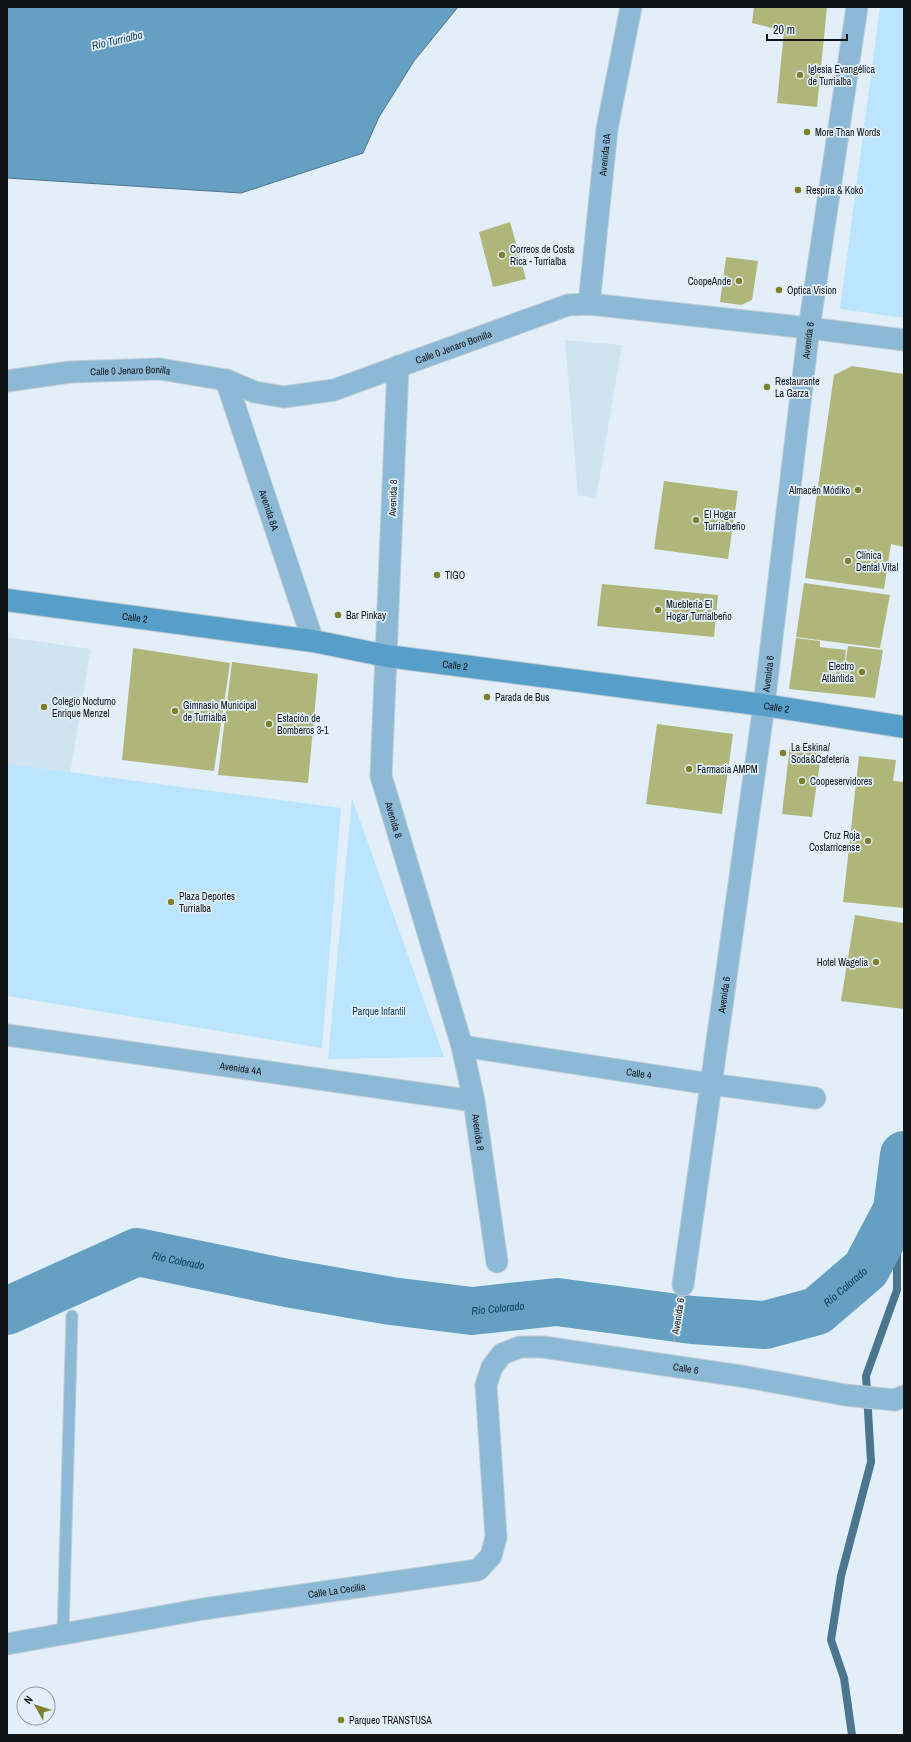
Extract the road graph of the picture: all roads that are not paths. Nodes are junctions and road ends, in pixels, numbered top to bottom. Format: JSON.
{"nodes":[{"id":1,"x":631,"y":7,"type":"edge"},
{"id":2,"x":858,"y":7,"type":"edge"},
{"id":3,"x":589,"y":304,"type":"junction"},
{"id":4,"x":809,"y":328,"type":"junction"},
{"id":5,"x":904,"y":340,"type":"edge"},
{"id":6,"x":398,"y":366,"type":"junction"},
{"id":7,"x":226,"y":380,"type":"junction"},
{"id":8,"x":7,"y":381,"type":"edge"},
{"id":9,"x":7,"y":600,"type":"edge"},
{"id":10,"x":313,"y":641,"type":"junction"},
{"id":11,"x":387,"y":656,"type":"junction"},
{"id":12,"x":764,"y":704,"type":"junction"},
{"id":13,"x":904,"y":727,"type":"edge"},
{"id":14,"x":7,"y":1035,"type":"edge"},
{"id":15,"x":462,"y":1046,"type":"junction"},
{"id":16,"x":710,"y":1084,"type":"junction"},
{"id":17,"x":815,"y":1098,"type":"dead end"},
{"id":18,"x":474,"y":1102,"type":"junction"},
{"id":19,"x":497,"y":1262,"type":"dead end"},
{"id":20,"x":683,"y":1285,"type":"road end"},
{"id":21,"x":72,"y":1316,"type":"dead end"},
{"id":22,"x":486,"y":1385,"type":"joint"},
{"id":23,"x":899,"y":1398,"type":"edge"},
{"id":24,"x":63,"y":1634,"type":"junction"},
{"id":25,"x":7,"y":1644,"type":"edge"}],
"edges":[{"from":1,"to":3,"type":"street","name":"Avenida 6A"},
{"from":2,"to":4,"type":"street","name":"Avenida 6"},
{"from":3,"to":4,"type":"street","name":"Calle 0 Jenaro Bonilla"},
{"from":3,"to":6,"type":"street","name":"Calle 0 Jenaro Bonilla"},
{"from":4,"to":5,"type":"street","name":"Calle 0 Jenaro Bonilla"},
{"from":4,"to":12,"type":"street","name":"Avenida 6"},
{"from":6,"to":7,"type":"street","name":"Calle 0 Jenaro Bonilla"},
{"from":6,"to":11,"type":"street","name":"Avenida 8"},
{"from":7,"to":8,"type":"street","name":"Calle 0 Jenaro Bonilla"},
{"from":7,"to":10,"type":"street","name":"Avenida 8A"},
{"from":9,"to":10,"type":"main road","name":"Calle 2"},
{"from":10,"to":11,"type":"main road","name":"Calle 2"},
{"from":11,"to":12,"type":"main road","name":"Calle 2"},
{"from":11,"to":15,"type":"street","name":"Avenida 8"},
{"from":12,"to":13,"type":"main road","name":"Calle 2"},
{"from":12,"to":16,"type":"street","name":"Avenida 6"},
{"from":14,"to":18,"type":"street","name":"Avenida 4A"},
{"from":15,"to":16,"type":"street","name":"Calle 4"},
{"from":15,"to":18,"type":"street","name":"Avenida 8"},
{"from":16,"to":17,"type":"street","name":"Calle 4"},
{"from":16,"to":20,"type":"street","name":"Avenida 6"},
{"from":18,"to":19,"type":"street","name":"Avenida 8"},
{"from":21,"to":24,"type":"lane"},
{"from":22,"to":23,"type":"street","name":"Calle 6"},
{"from":22,"to":24,"type":"street","name":"Calle La Cecilia"},
{"from":24,"to":25,"type":"street","name":"Calle La Cecilia"}]}
